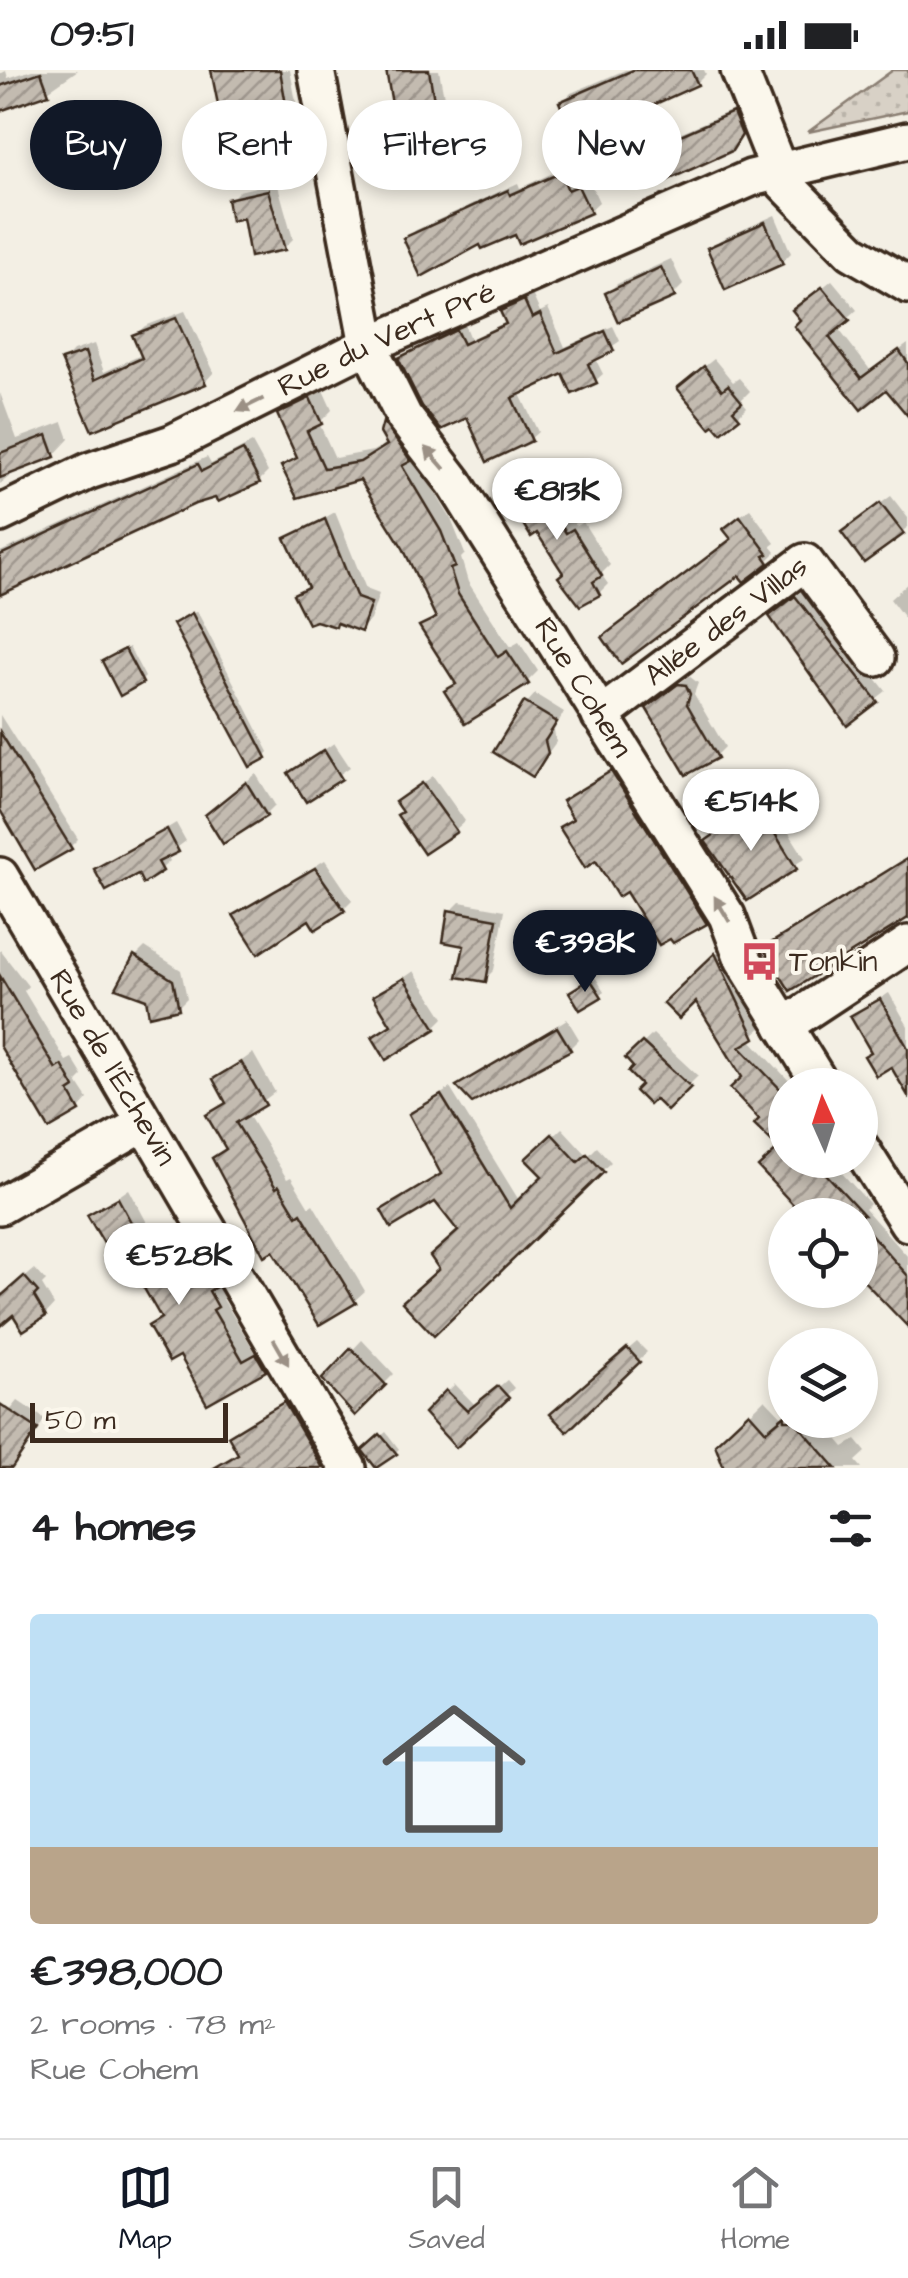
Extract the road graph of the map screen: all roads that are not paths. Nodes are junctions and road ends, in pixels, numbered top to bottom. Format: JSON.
{"nodes":[{"id":1,"x":316,"y":70,"type":"edge"},
{"id":2,"x":738,"y":70,"type":"edge"},
{"id":3,"x":908,"y":140,"type":"edge"},
{"id":4,"x":775,"y":169,"type":"junction"},
{"id":5,"x":908,"y":285,"type":"edge"},
{"id":6,"x":368,"y":344,"type":"junction"},
{"id":7,"x":0,"y":514,"type":"edge"},
{"id":8,"x":876,"y":658,"type":"dead end"},
{"id":9,"x":600,"y":716,"type":"junction"},
{"id":10,"x":0,"y":876,"type":"edge"},
{"id":11,"x":908,"y":944,"type":"edge"},
{"id":12,"x":784,"y":1026,"type":"junction"},
{"id":13,"x":810,"y":1068,"type":"edge"},
{"id":14,"x":145,"y":1124,"type":"junction"},
{"id":15,"x":878,"y":1176,"type":"edge"},
{"id":16,"x":0,"y":1206,"type":"edge"},
{"id":17,"x":908,"y":1223,"type":"edge"},
{"id":18,"x":348,"y":1468,"type":"edge"}],
"edges":[{"from":1,"to":6,"type":"street","name":"Rue Cohem"},
{"from":2,"to":4,"type":"street"},
{"from":3,"to":4,"type":"street","name":"Rue du Vert Pré"},
{"from":4,"to":5,"type":"street"},
{"from":4,"to":6,"type":"street","name":"Rue du Vert Pré"},
{"from":6,"to":7,"type":"street","name":"Rue du Vert Pré","one_way":true},
{"from":9,"to":6,"type":"street","name":"Rue Cohem","one_way":true},
{"from":8,"to":9,"type":"street","name":"Allée des Villas"},
{"from":12,"to":9,"type":"street","name":"Rue Cohem","one_way":true},
{"from":10,"to":14,"type":"street","name":"Rue de l'Échevin"},
{"from":11,"to":12,"type":"street"},
{"from":12,"to":13,"type":"street","name":"Rue Cohem"},
{"from":14,"to":16,"type":"street"},
{"from":14,"to":18,"type":"street","name":"Rue de l'Échevin","one_way":true},
{"from":15,"to":17,"type":"street"}]}
